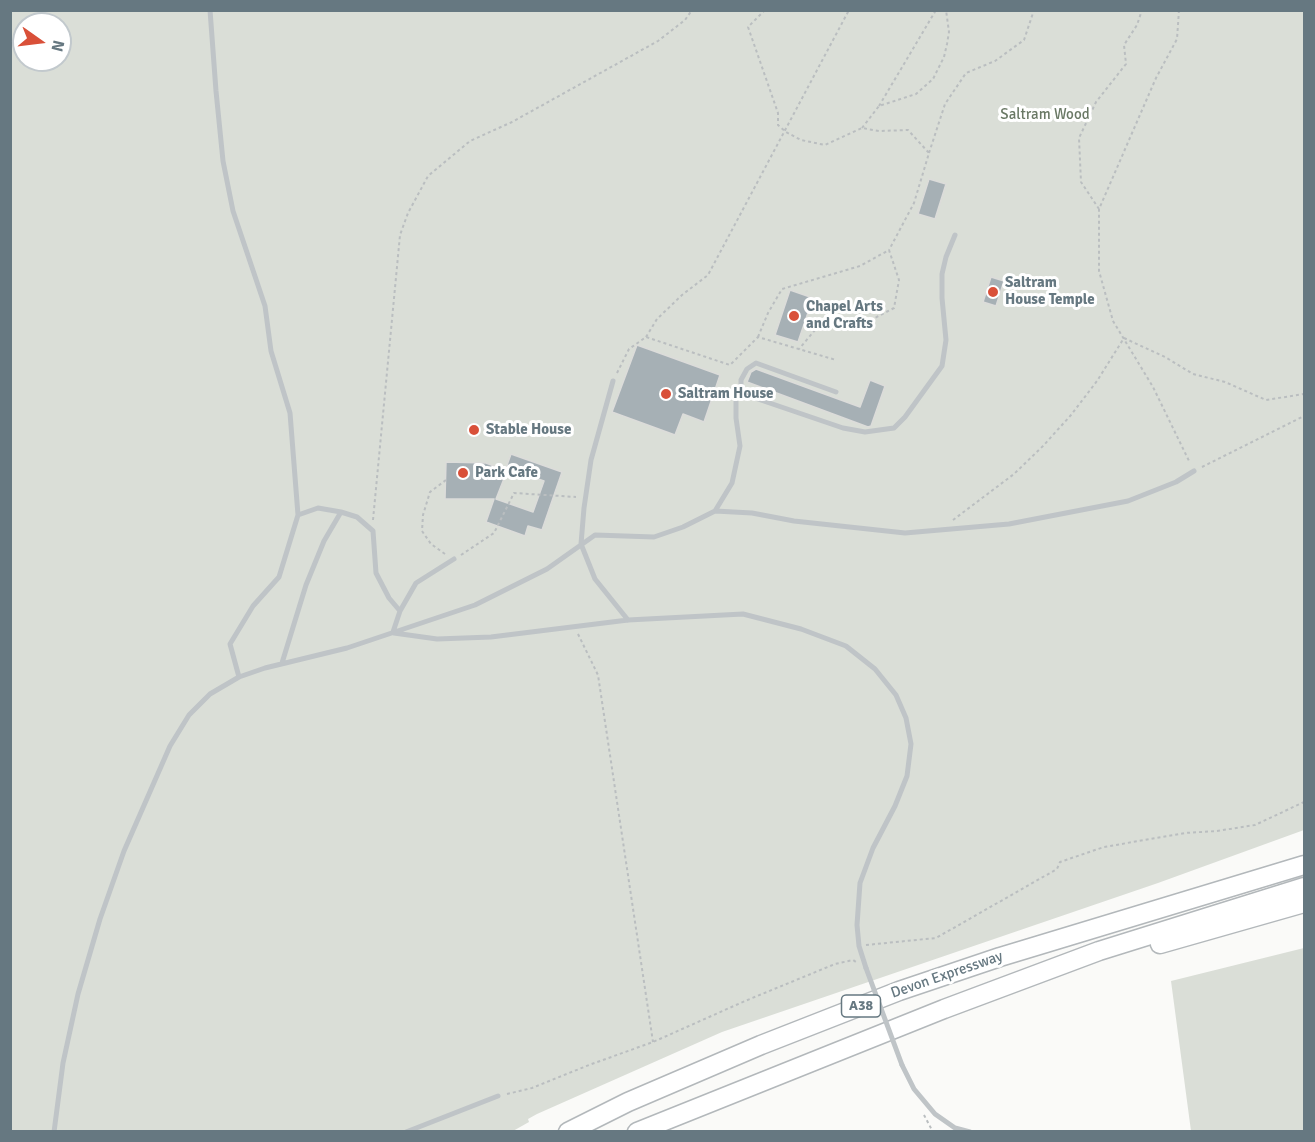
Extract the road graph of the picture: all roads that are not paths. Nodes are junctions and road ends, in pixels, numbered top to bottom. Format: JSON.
{"nodes":[{"id":1,"x":210,"y":10,"type":"edge"},
{"id":2,"x":955,"y":235,"type":"dead end"},
{"id":3,"x":613,"y":381,"type":"road end"},
{"id":4,"x":836,"y":392,"type":"dead end"},
{"id":5,"x":741,"y":396,"type":"junction"},
{"id":6,"x":1194,"y":471,"type":"road end"},
{"id":7,"x":715,"y":511,"type":"junction"},
{"id":8,"x":341,"y":512,"type":"junction"},
{"id":9,"x":298,"y":515,"type":"junction"},
{"id":10,"x":581,"y":544,"type":"junction"},
{"id":11,"x":454,"y":560,"type":"road end"},
{"id":12,"x":400,"y":612,"type":"junction"},
{"id":13,"x":628,"y":620,"type":"junction"},
{"id":14,"x":393,"y":632,"type":"junction"},
{"id":15,"x":282,"y":663,"type":"junction"},
{"id":16,"x":240,"y":677,"type":"junction"},
{"id":17,"x":1305,"y":865,"type":"edge"},
{"id":18,"x":1305,"y":887,"type":"edge"},
{"id":19,"x":1305,"y":903,"type":"edge"},
{"id":20,"x":1033,"y":976,"type":"junction"},
{"id":21,"x":498,"y":1096,"type":"road end"},
{"id":22,"x":54,"y":1131,"type":"edge"},
{"id":23,"x":406,"y":1131,"type":"edge"},
{"id":24,"x":568,"y":1131,"type":"edge"},
{"id":25,"x":637,"y":1131,"type":"edge"},
{"id":26,"x":970,"y":1131,"type":"edge"}],
"edges":[{"from":1,"to":9,"type":"lane"},
{"from":2,"to":5,"type":"lane"},
{"from":3,"to":10,"type":"lane"},
{"from":4,"to":5,"type":"lane"},
{"from":5,"to":7,"type":"lane"},
{"from":6,"to":7,"type":"lane"},
{"from":7,"to":10,"type":"lane"},
{"from":8,"to":9,"type":"lane"},
{"from":8,"to":12,"type":"lane"},
{"from":8,"to":15,"type":"lane"},
{"from":9,"to":16,"type":"lane"},
{"from":10,"to":13,"type":"lane"},
{"from":10,"to":14,"type":"lane"},
{"from":11,"to":12,"type":"lane"},
{"from":12,"to":14,"type":"lane"},
{"from":13,"to":14,"type":"lane"},
{"from":13,"to":26,"type":"lane","bridge":true},
{"from":14,"to":15,"type":"lane"},
{"from":15,"to":16,"type":"lane"},
{"from":16,"to":22,"type":"lane"},
{"from":17,"to":24,"type":"highway","name":"Devon Expressway","number":"A38"},
{"from":18,"to":20,"type":"highway","name":"Devon Expressway","number":"A38"},
{"from":19,"to":20,"type":"highway","number":"A38"},
{"from":20,"to":25,"type":"highway","name":"Devon Expressway","number":"A38"},
{"from":21,"to":23,"type":"lane"}]}
